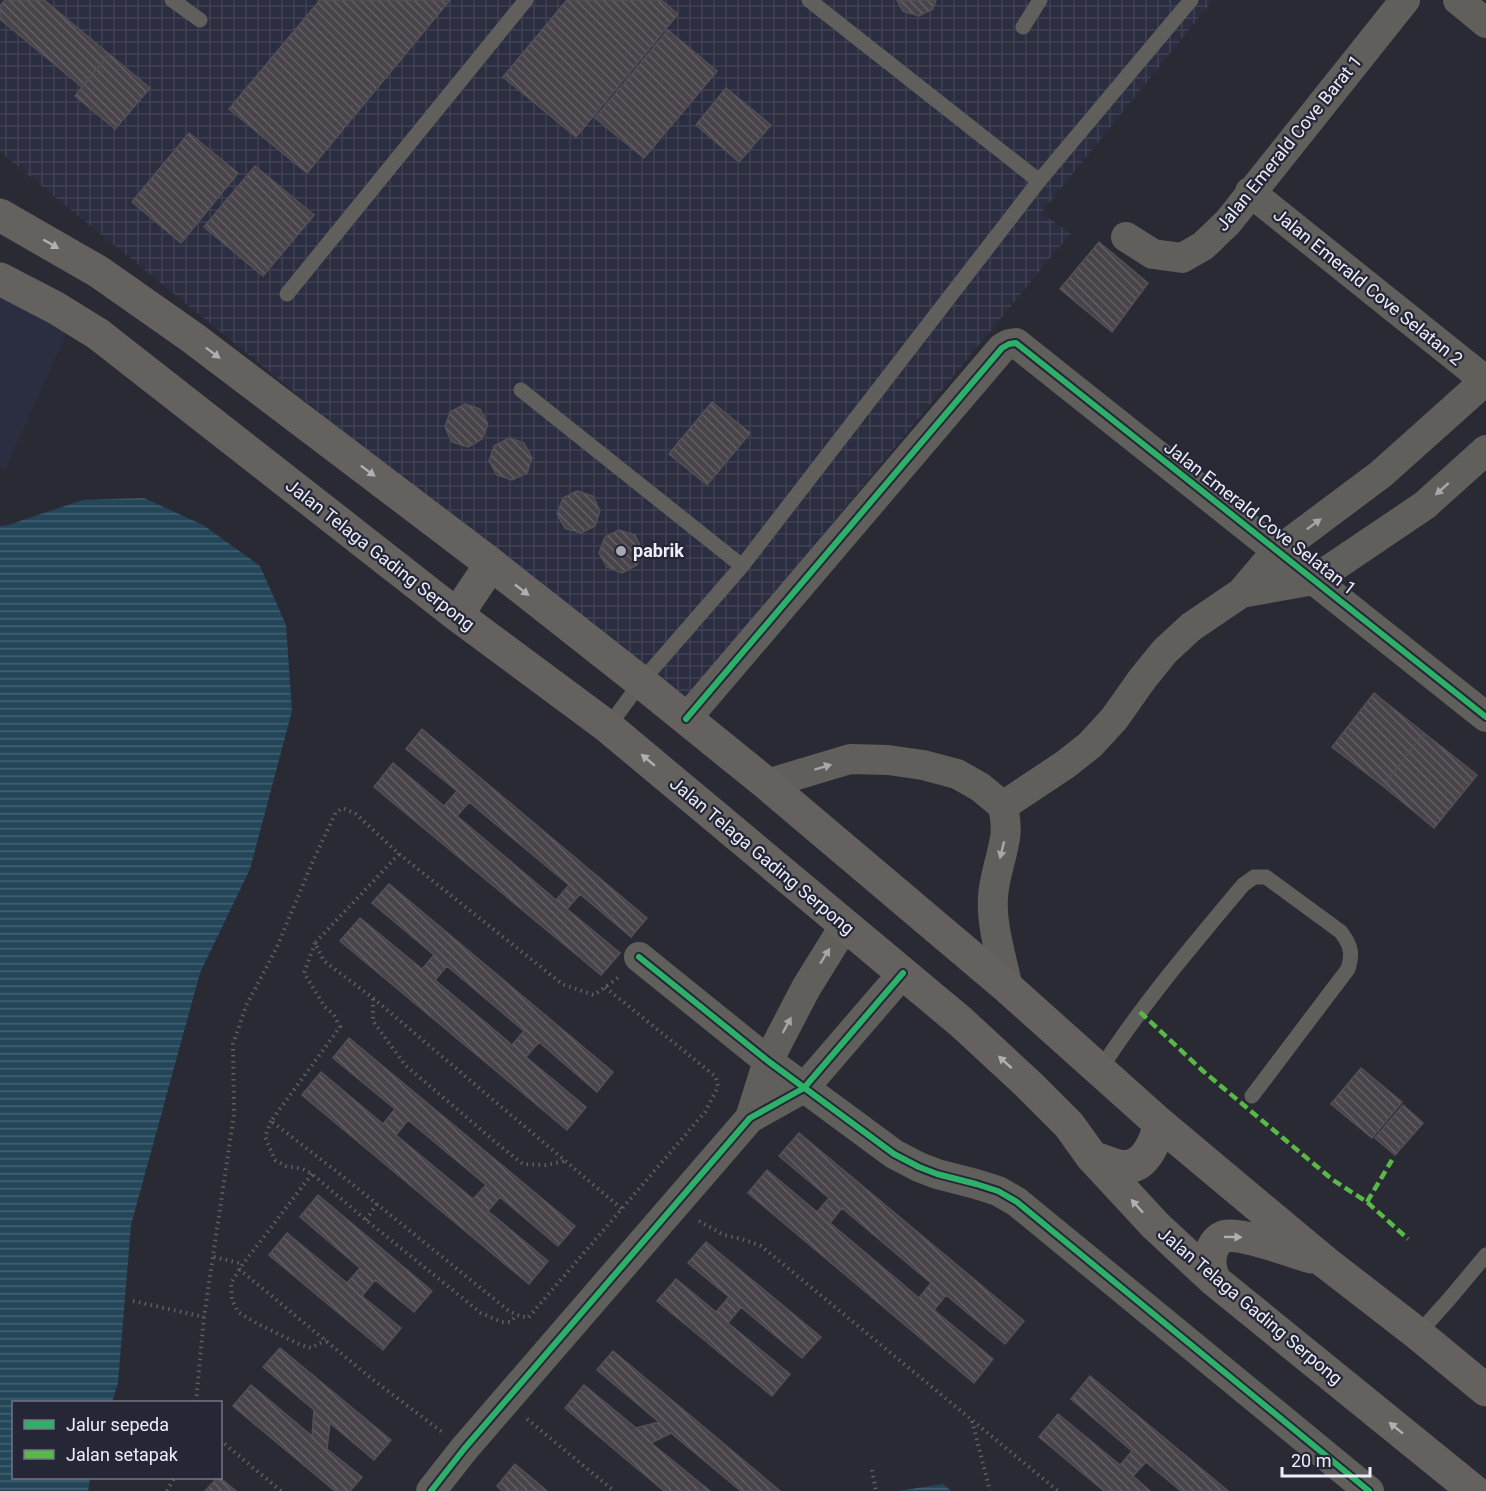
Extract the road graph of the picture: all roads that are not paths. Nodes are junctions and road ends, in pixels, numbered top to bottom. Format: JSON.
{"nodes":[{"id":1,"x":172,"y":0,"type":"edge"},
{"id":2,"x":526,"y":0,"type":"edge"},
{"id":3,"x":809,"y":0,"type":"edge"},
{"id":4,"x":1040,"y":0,"type":"edge"},
{"id":5,"x":1191,"y":0,"type":"edge"},
{"id":6,"x":1405,"y":0,"type":"edge"},
{"id":7,"x":1458,"y":0,"type":"edge"},
{"id":8,"x":200,"y":20,"type":"dead end"},
{"id":9,"x":1486,"y":23,"type":"edge"},
{"id":10,"x":1023,"y":27,"type":"dead end"},
{"id":11,"x":1039,"y":181,"type":"junction"},
{"id":12,"x":1250,"y":192,"type":"junction"},
{"id":13,"x":0,"y":215,"type":"edge"},
{"id":14,"x":1126,"y":237,"type":"dead end"},
{"id":15,"x":0,"y":279,"type":"edge"},
{"id":16,"x":287,"y":294,"type":"dead end"},
{"id":17,"x":1486,"y":381,"type":"edge"},
{"id":18,"x":521,"y":390,"type":"dead end"},
{"id":19,"x":1486,"y":450,"type":"edge"},
{"id":20,"x":1278,"y":551,"type":"junction"},
{"id":21,"x":491,"y":564,"type":"junction"},
{"id":22,"x":742,"y":566,"type":"junction"},
{"id":23,"x":1314,"y":580,"type":"junction"},
{"id":24,"x":1241,"y":593,"type":"junction"},
{"id":25,"x":457,"y":615,"type":"junction"},
{"id":26,"x":641,"y":682,"type":"junction"},
{"id":27,"x":1486,"y":717,"type":"edge"},
{"id":28,"x":686,"y":719,"type":"junction"},
{"id":29,"x":608,"y":727,"type":"junction"},
{"id":30,"x":767,"y":784,"type":"junction"},
{"id":31,"x":1003,"y":806,"type":"junction"},
{"id":32,"x":845,"y":925,"type":"junction"},
{"id":33,"x":639,"y":957,"type":"road end"},
{"id":34,"x":903,"y":973,"type":"junction"},
{"id":35,"x":1008,"y":988,"type":"junction"},
{"id":36,"x":768,"y":1061,"type":"junction"},
{"id":37,"x":1100,"y":1070,"type":"junction"},
{"id":38,"x":804,"y":1088,"type":"junction"},
{"id":39,"x":1252,"y":1096,"type":"dead end"},
{"id":40,"x":750,"y":1118,"type":"junction"},
{"id":41,"x":1160,"y":1124,"type":"junction"},
{"id":42,"x":1092,"y":1157,"type":"junction"},
{"id":43,"x":1486,"y":1255,"type":"edge"},
{"id":44,"x":1326,"y":1262,"type":"junction"},
{"id":45,"x":1214,"y":1280,"type":"junction"},
{"id":46,"x":1418,"y":1334,"type":"junction"},
{"id":47,"x":1486,"y":1390,"type":"edge"},
{"id":48,"x":431,"y":1491,"type":"edge"},
{"id":49,"x":1369,"y":1491,"type":"edge"},
{"id":50,"x":1474,"y":1491,"type":"edge"}],
"edges":[{"from":1,"to":8,"type":"lane"},
{"from":2,"to":16,"type":"lane"},
{"from":3,"to":11,"type":"lane"},
{"from":4,"to":10,"type":"lane"},
{"from":5,"to":11,"type":"lane"},
{"from":6,"to":12,"type":"street","name":"Jalan Emerald Cove Barat 1"},
{"from":7,"to":9,"type":"street"},
{"from":11,"to":22,"type":"lane"},
{"from":12,"to":14,"type":"street","name":"Jalan Emerald Cove Barat 1"},
{"from":12,"to":17,"type":"street","name":"Jalan Emerald Cove Selatan 2"},
{"from":13,"to":21,"type":"main road","one_way":true},
{"from":15,"to":25,"type":"main road","name":"Jalan Telaga Gading Serpong"},
{"from":20,"to":17,"type":"street","one_way":true},
{"from":18,"to":22,"type":"lane"},
{"from":19,"to":23,"type":"street","one_way":true},
{"from":20,"to":23,"type":"street","name":"Jalan Emerald Cove Selatan 1"},
{"from":20,"to":24,"type":"street"},
{"from":20,"to":28,"type":"street","name":"Jalan Emerald Cove Selatan 1"},
{"from":21,"to":25,"type":"main road"},
{"from":21,"to":26,"type":"main road","one_way":true},
{"from":22,"to":26,"type":"lane"},
{"from":23,"to":24,"type":"street"},
{"from":23,"to":27,"type":"street","name":"Jalan Emerald Cove Selatan 1"},
{"from":24,"to":31,"type":"street"},
{"from":25,"to":29,"type":"main road","name":"Jalan Telaga Gading Serpong"},
{"from":26,"to":28,"type":"main road"},
{"from":26,"to":29,"type":"lane"},
{"from":28,"to":30,"type":"main road"},
{"from":32,"to":29,"type":"main road","name":"Jalan Telaga Gading Serpong","one_way":true},
{"from":30,"to":31,"type":"street","one_way":true},
{"from":30,"to":35,"type":"main road"},
{"from":31,"to":35,"type":"street","one_way":true},
{"from":32,"to":34,"type":"main road","name":"Jalan Telaga Gading Serpong"},
{"from":36,"to":32,"type":"street","one_way":true},
{"from":33,"to":36,"type":"street"},
{"from":34,"to":38,"type":"street"},
{"from":42,"to":34,"type":"main road","name":"Jalan Telaga Gading Serpong","one_way":true},
{"from":35,"to":37,"type":"main road"},
{"from":36,"to":38,"type":"street"},
{"from":36,"to":40,"type":"street"},
{"from":37,"to":39,"type":"lane"},
{"from":37,"to":41,"type":"main road"},
{"from":38,"to":40,"type":"street"},
{"from":38,"to":49,"type":"street"},
{"from":40,"to":48,"type":"street"},
{"from":41,"to":42,"type":"main road"},
{"from":41,"to":44,"type":"main road"},
{"from":45,"to":42,"type":"main road","name":"Jalan Telaga Gading Serpong","one_way":true},
{"from":43,"to":46,"type":"lane"},
{"from":45,"to":44,"type":"main road","one_way":true},
{"from":44,"to":46,"type":"main road"},
{"from":50,"to":45,"type":"main road","name":"Jalan Telaga Gading Serpong","one_way":true},
{"from":46,"to":47,"type":"main road"}]}
